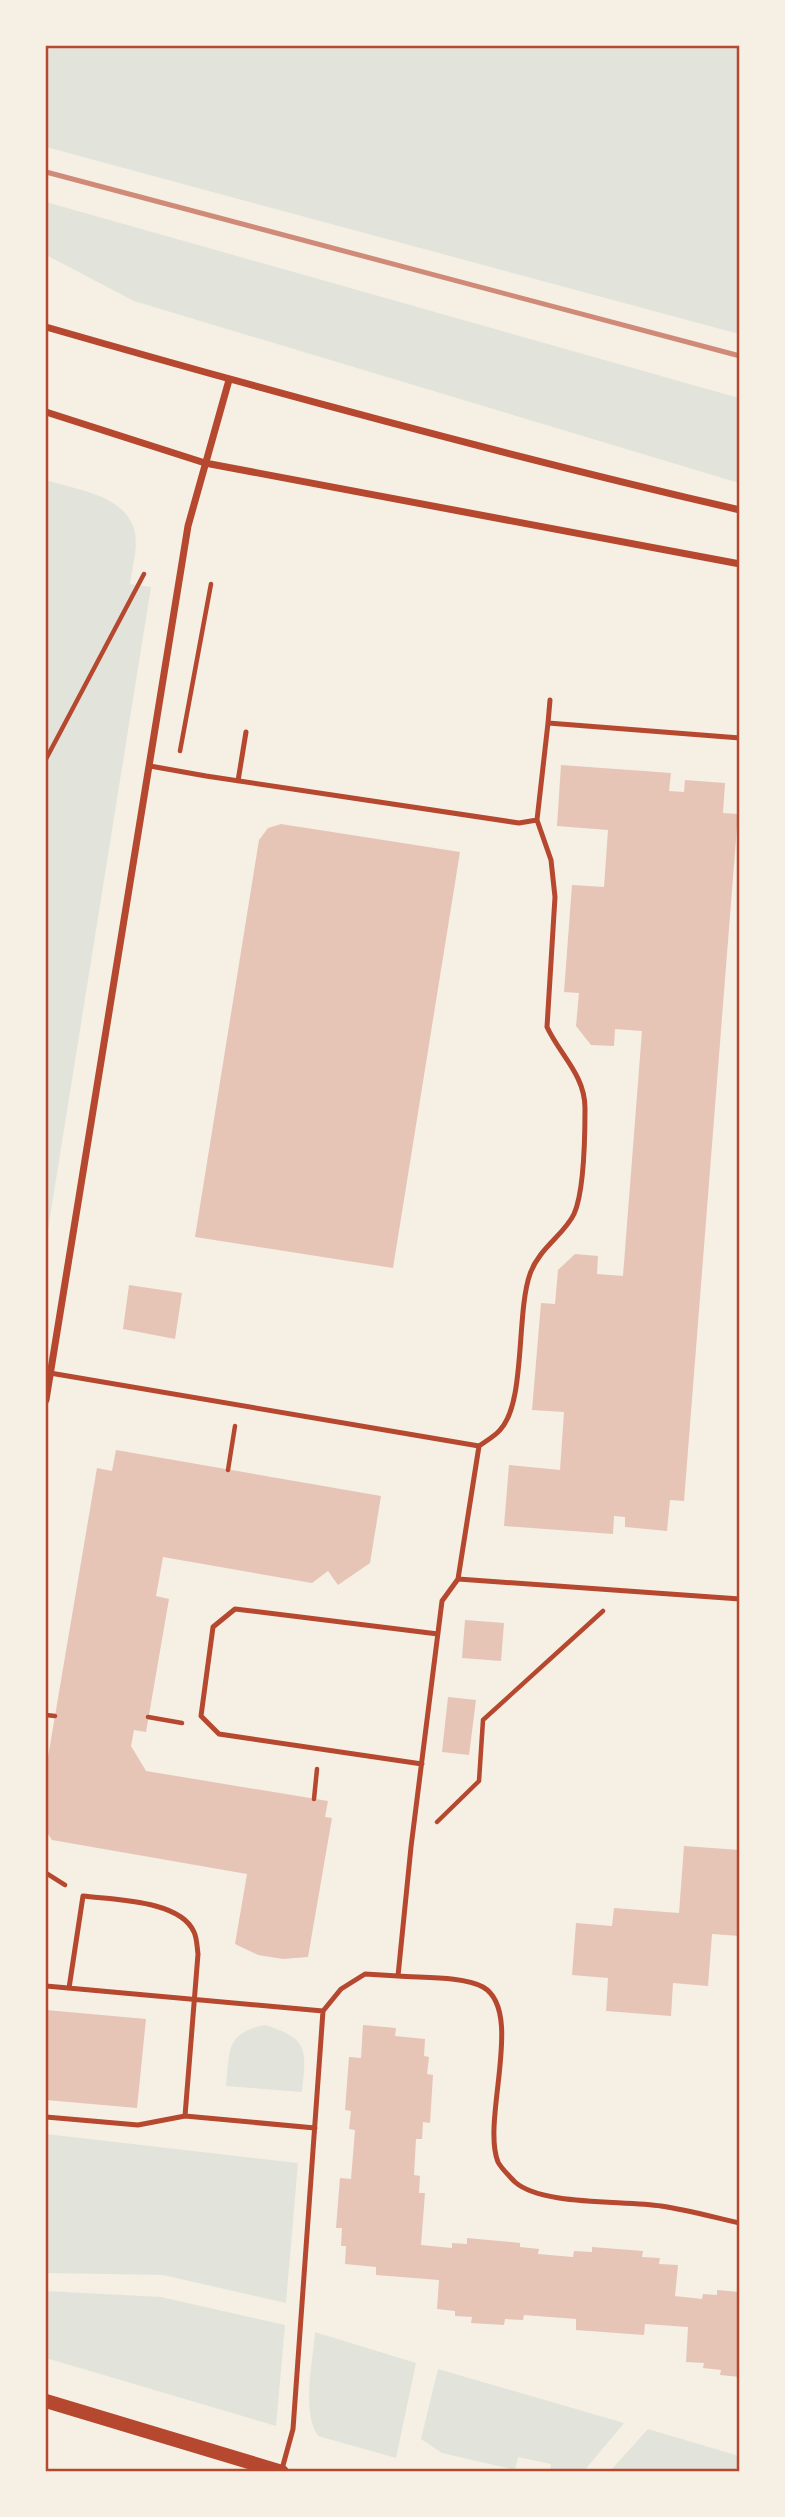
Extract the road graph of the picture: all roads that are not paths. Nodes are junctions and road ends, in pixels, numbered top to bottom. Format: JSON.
{"nodes":[{"id":1,"x":46,"y":327,"type":"edge"},
{"id":2,"x":229,"y":380,"type":"junction"},
{"id":3,"x":46,"y":412,"type":"edge"},
{"id":4,"x":205,"y":463,"type":"junction"},
{"id":5,"x":740,"y":510,"type":"edge"},
{"id":6,"x":740,"y":564,"type":"edge"},
{"id":7,"x":550,"y":700,"type":"dead end"},
{"id":8,"x":548,"y":723,"type":"junction"},
{"id":9,"x":246,"y":732,"type":"dead end"},
{"id":10,"x":740,"y":738,"type":"edge"},
{"id":11,"x":150,"y":766,"type":"junction"},
{"id":12,"x":238,"y":781,"type":"junction"},
{"id":13,"x":537,"y":820,"type":"junction"},
{"id":14,"x":50,"y":1373,"type":"junction"},
{"id":15,"x":46,"y":1400,"type":"edge"},
{"id":16,"x":479,"y":1446,"type":"junction"},
{"id":17,"x":458,"y":1579,"type":"junction"},
{"id":18,"x":740,"y":1599,"type":"edge"},
{"id":19,"x":438,"y":1634,"type":"junction"},
{"id":20,"x":422,"y":1763,"type":"junction"},
{"id":21,"x":398,"y":1976,"type":"junction"},
{"id":22,"x":46,"y":1986,"type":"edge"},
{"id":23,"x":69,"y":1988,"type":"junction"},
{"id":24,"x":194,"y":1999,"type":"junction"},
{"id":25,"x":323,"y":2011,"type":"junction"},
{"id":26,"x":185,"y":2116,"type":"junction"},
{"id":27,"x":46,"y":2117,"type":"edge"},
{"id":28,"x":315,"y":2128,"type":"junction"},
{"id":29,"x":740,"y":2223,"type":"edge"},
{"id":30,"x":46,"y":2400,"type":"edge"},
{"id":31,"x":282,"y":2471,"type":"edge"}],
"edges":[{"from":1,"to":2,"type":"street"},
{"from":2,"to":4,"type":"street"},
{"from":2,"to":5,"type":"street"},
{"from":3,"to":4,"type":"street"},
{"from":4,"to":6,"type":"street"},
{"from":4,"to":11,"type":"street"},
{"from":7,"to":8,"type":"lane"},
{"from":8,"to":10,"type":"lane"},
{"from":8,"to":13,"type":"lane"},
{"from":9,"to":12,"type":"lane"},
{"from":11,"to":12,"type":"lane"},
{"from":11,"to":14,"type":"street"},
{"from":12,"to":13,"type":"lane"},
{"from":13,"to":16,"type":"lane"},
{"from":14,"to":15,"type":"street"},
{"from":14,"to":16,"type":"lane"},
{"from":16,"to":17,"type":"lane"},
{"from":17,"to":18,"type":"lane"},
{"from":17,"to":19,"type":"lane"},
{"from":19,"to":20,"type":"lane"},
{"from":19,"to":20,"type":"lane"},
{"from":20,"to":21,"type":"lane"},
{"from":21,"to":25,"type":"lane"},
{"from":21,"to":29,"type":"lane"},
{"from":22,"to":23,"type":"lane"},
{"from":23,"to":24,"type":"lane"},
{"from":23,"to":24,"type":"lane"},
{"from":24,"to":25,"type":"lane"},
{"from":24,"to":26,"type":"lane"},
{"from":25,"to":28,"type":"lane"},
{"from":26,"to":27,"type":"lane"},
{"from":26,"to":28,"type":"lane"},
{"from":28,"to":31,"type":"lane"},
{"from":30,"to":31,"type":"main road"}]}
